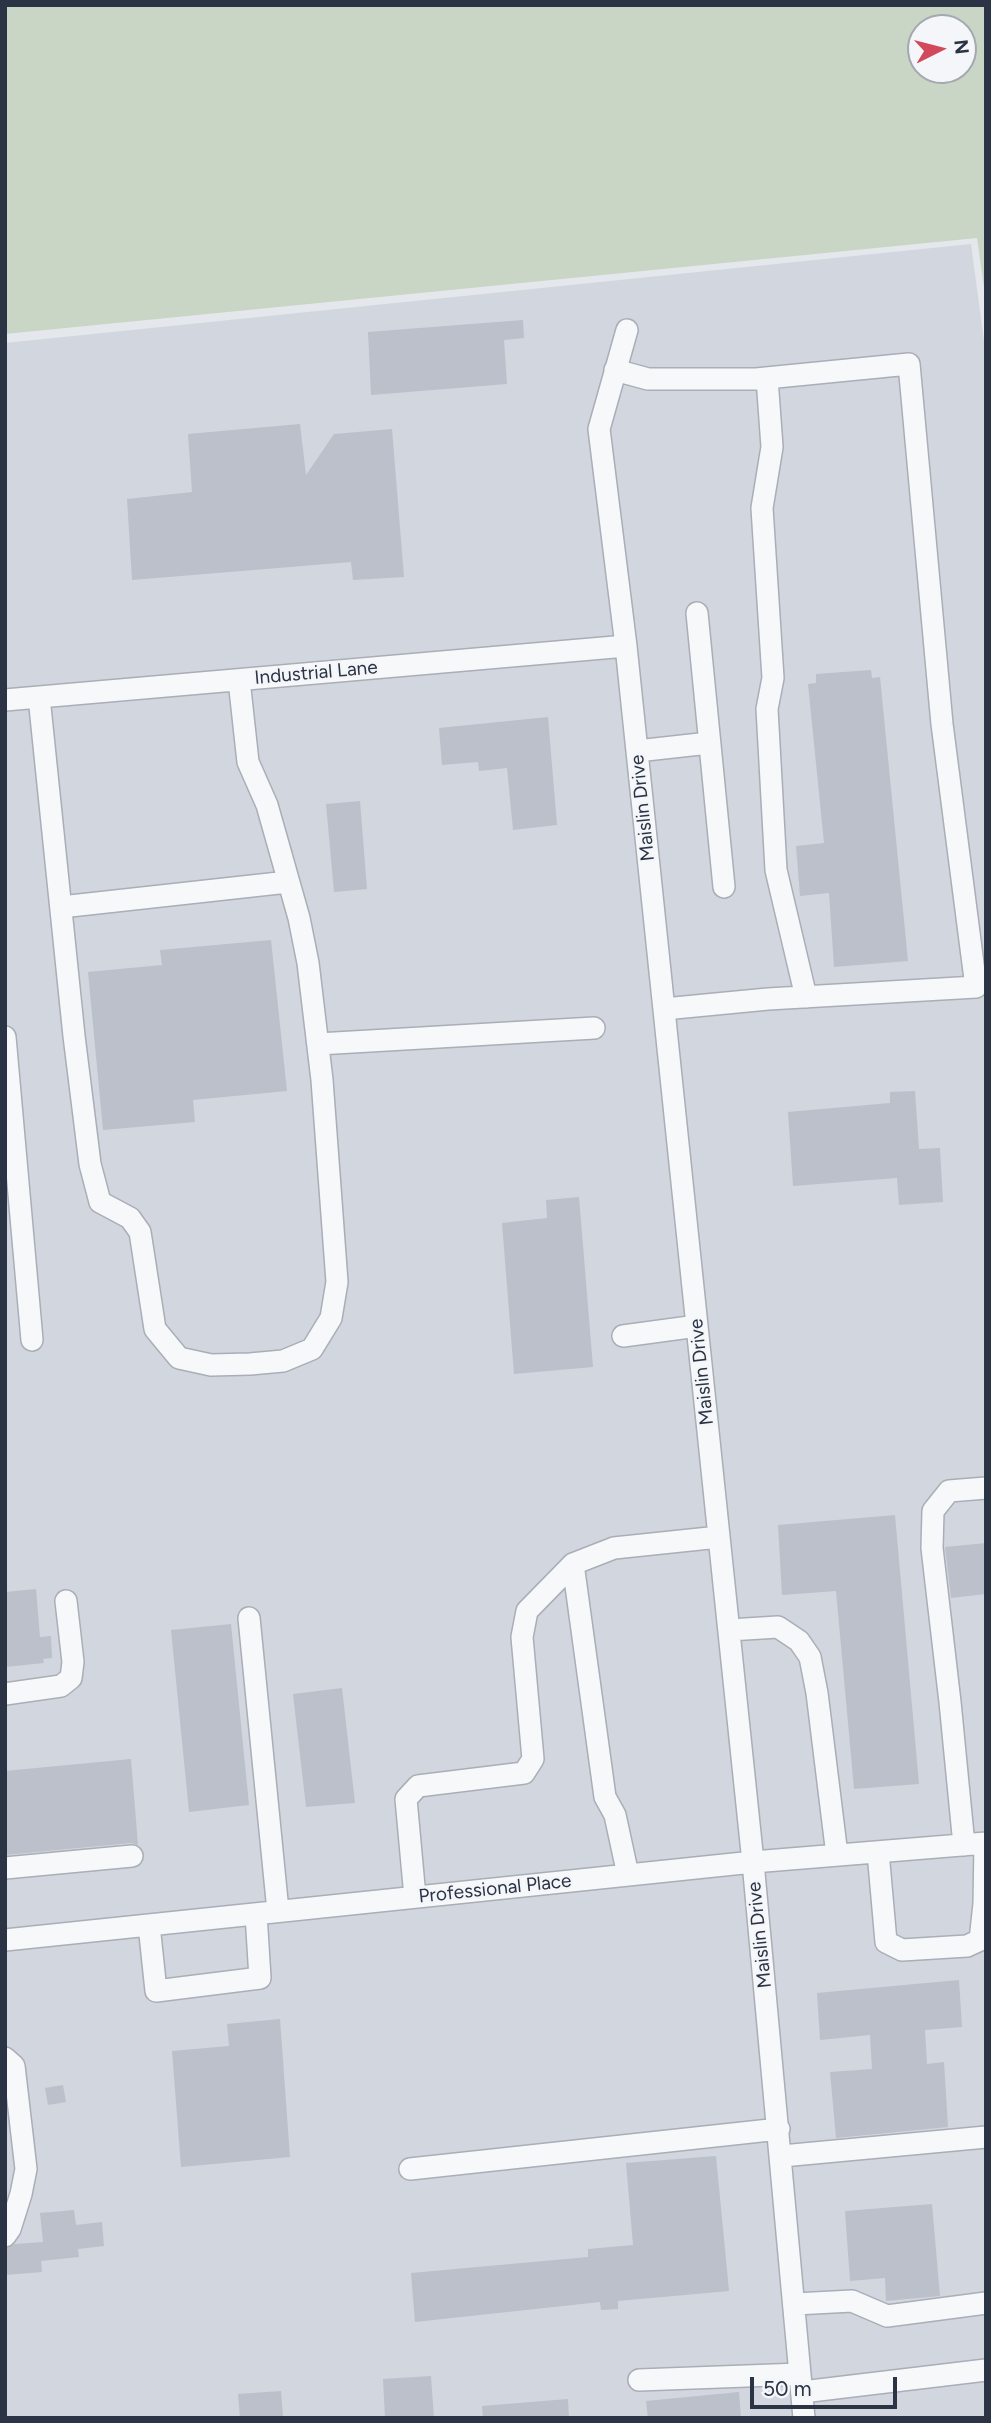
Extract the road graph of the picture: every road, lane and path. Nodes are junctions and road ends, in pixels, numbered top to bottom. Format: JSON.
{"nodes":[{"id":1,"x":627,"y":330,"type":"dead end"},
{"id":2,"x":615,"y":370,"type":"junction"},
{"id":3,"x":767,"y":378,"type":"junction"},
{"id":4,"x":697,"y":613,"type":"dead end"},
{"id":5,"x":626,"y":646,"type":"junction"},
{"id":6,"x":239,"y":680,"type":"junction"},
{"id":7,"x":39,"y":697,"type":"junction"},
{"id":8,"x":5,"y":700,"type":"edge"},
{"id":9,"x":709,"y":743,"type":"junction"},
{"id":10,"x":637,"y":751,"type":"junction"},
{"id":11,"x":288,"y":882,"type":"junction"},
{"id":12,"x":724,"y":887,"type":"dead end"},
{"id":13,"x":61,"y":907,"type":"junction"},
{"id":14,"x":806,"y":997,"type":"junction"},
{"id":15,"x":664,"y":1009,"type":"junction"},
{"id":16,"x":594,"y":1028,"type":"dead end"},
{"id":17,"x":5,"y":1037,"type":"edge"},
{"id":18,"x":318,"y":1044,"type":"junction"},
{"id":19,"x":10,"y":1150,"type":"edge"},
{"id":20,"x":697,"y":1326,"type":"junction"},
{"id":21,"x":623,"y":1336,"type":"dead end"},
{"id":22,"x":32,"y":1340,"type":"dead end"},
{"id":23,"x":986,"y":1488,"type":"edge"},
{"id":24,"x":719,"y":1537,"type":"junction"},
{"id":25,"x":573,"y":1564,"type":"junction"},
{"id":26,"x":66,"y":1601,"type":"dead end"},
{"id":27,"x":249,"y":1618,"type":"dead end"},
{"id":28,"x":729,"y":1630,"type":"junction"},
{"id":29,"x":5,"y":1694,"type":"edge"},
{"id":30,"x":978,"y":1844,"type":"edge"},
{"id":31,"x":878,"y":1852,"type":"junction"},
{"id":32,"x":836,"y":1855,"type":"junction"},
{"id":33,"x":132,"y":1856,"type":"dead end"},
{"id":34,"x":753,"y":1862,"type":"junction"},
{"id":35,"x":5,"y":1868,"type":"edge"},
{"id":36,"x":628,"y":1875,"type":"junction"},
{"id":37,"x":415,"y":1897,"type":"junction"},
{"id":38,"x":278,"y":1911,"type":"junction"},
{"id":39,"x":256,"y":1914,"type":"junction"},
{"id":40,"x":149,"y":1925,"type":"junction"},
{"id":41,"x":5,"y":1940,"type":"edge"},
{"id":42,"x":5,"y":2058,"type":"edge"},
{"id":43,"x":779,"y":2129,"type":"junction"},
{"id":44,"x":986,"y":2137,"type":"edge"},
{"id":45,"x":782,"y":2156,"type":"junction"},
{"id":46,"x":410,"y":2169,"type":"dead end"},
{"id":47,"x":5,"y":2236,"type":"edge"},
{"id":48,"x":986,"y":2303,"type":"edge"},
{"id":49,"x":795,"y":2304,"type":"junction"},
{"id":50,"x":986,"y":2370,"type":"edge"},
{"id":51,"x":639,"y":2380,"type":"dead end"},
{"id":52,"x":801,"y":2383,"type":"junction"},
{"id":53,"x":804,"y":2418,"type":"edge"}],
"edges":[{"from":1,"to":2,"type":"street","name":"Maislin Drive"},
{"from":2,"to":3,"type":"street"},
{"from":2,"to":5,"type":"street","name":"Maislin Drive"},
{"from":3,"to":14,"type":"street"},
{"from":3,"to":14,"type":"street"},
{"from":4,"to":9,"type":"street"},
{"from":5,"to":6,"type":"street","name":"Industrial Lane"},
{"from":5,"to":10,"type":"street","name":"Maislin Drive"},
{"from":6,"to":7,"type":"street","name":"Industrial Lane"},
{"from":6,"to":11,"type":"street"},
{"from":7,"to":8,"type":"street","name":"Industrial Lane"},
{"from":7,"to":13,"type":"street"},
{"from":9,"to":10,"type":"street"},
{"from":9,"to":12,"type":"street"},
{"from":10,"to":15,"type":"street","name":"Maislin Drive"},
{"from":11,"to":13,"type":"street"},
{"from":11,"to":18,"type":"street"},
{"from":13,"to":18,"type":"street"},
{"from":14,"to":15,"type":"street"},
{"from":15,"to":20,"type":"street","name":"Maislin Drive"},
{"from":16,"to":18,"type":"street"},
{"from":17,"to":19,"type":"street"},
{"from":19,"to":22,"type":"street"},
{"from":20,"to":21,"type":"street"},
{"from":20,"to":24,"type":"street","name":"Maislin Drive"},
{"from":23,"to":30,"type":"street"},
{"from":24,"to":25,"type":"street"},
{"from":24,"to":28,"type":"street","name":"Maislin Drive"},
{"from":25,"to":36,"type":"street"},
{"from":25,"to":37,"type":"street"},
{"from":26,"to":29,"type":"street"},
{"from":27,"to":38,"type":"street"},
{"from":28,"to":32,"type":"street"},
{"from":28,"to":34,"type":"street","name":"Maislin Drive"},
{"from":30,"to":31,"type":"street","name":"Professional Place"},
{"from":30,"to":31,"type":"street"},
{"from":31,"to":32,"type":"street","name":"Professional Place"},
{"from":32,"to":34,"type":"street","name":"Professional Place"},
{"from":33,"to":35,"type":"street"},
{"from":34,"to":36,"type":"street","name":"Professional Place"},
{"from":34,"to":43,"type":"street","name":"Maislin Drive"},
{"from":36,"to":37,"type":"street","name":"Professional Place"},
{"from":37,"to":38,"type":"street","name":"Professional Place"},
{"from":38,"to":39,"type":"street","name":"Professional Place"},
{"from":39,"to":40,"type":"street","name":"Professional Place"},
{"from":39,"to":40,"type":"street"},
{"from":40,"to":41,"type":"street","name":"Professional Place"},
{"from":42,"to":47,"type":"street"},
{"from":43,"to":45,"type":"street","name":"Maislin Drive"},
{"from":43,"to":46,"type":"street"},
{"from":44,"to":45,"type":"street"},
{"from":45,"to":49,"type":"street","name":"Maislin Drive"},
{"from":48,"to":49,"type":"street"},
{"from":49,"to":52,"type":"street","name":"Maislin Drive"},
{"from":50,"to":52,"type":"street"},
{"from":51,"to":52,"type":"street"},
{"from":52,"to":53,"type":"street","name":"Maislin Drive"}]}
